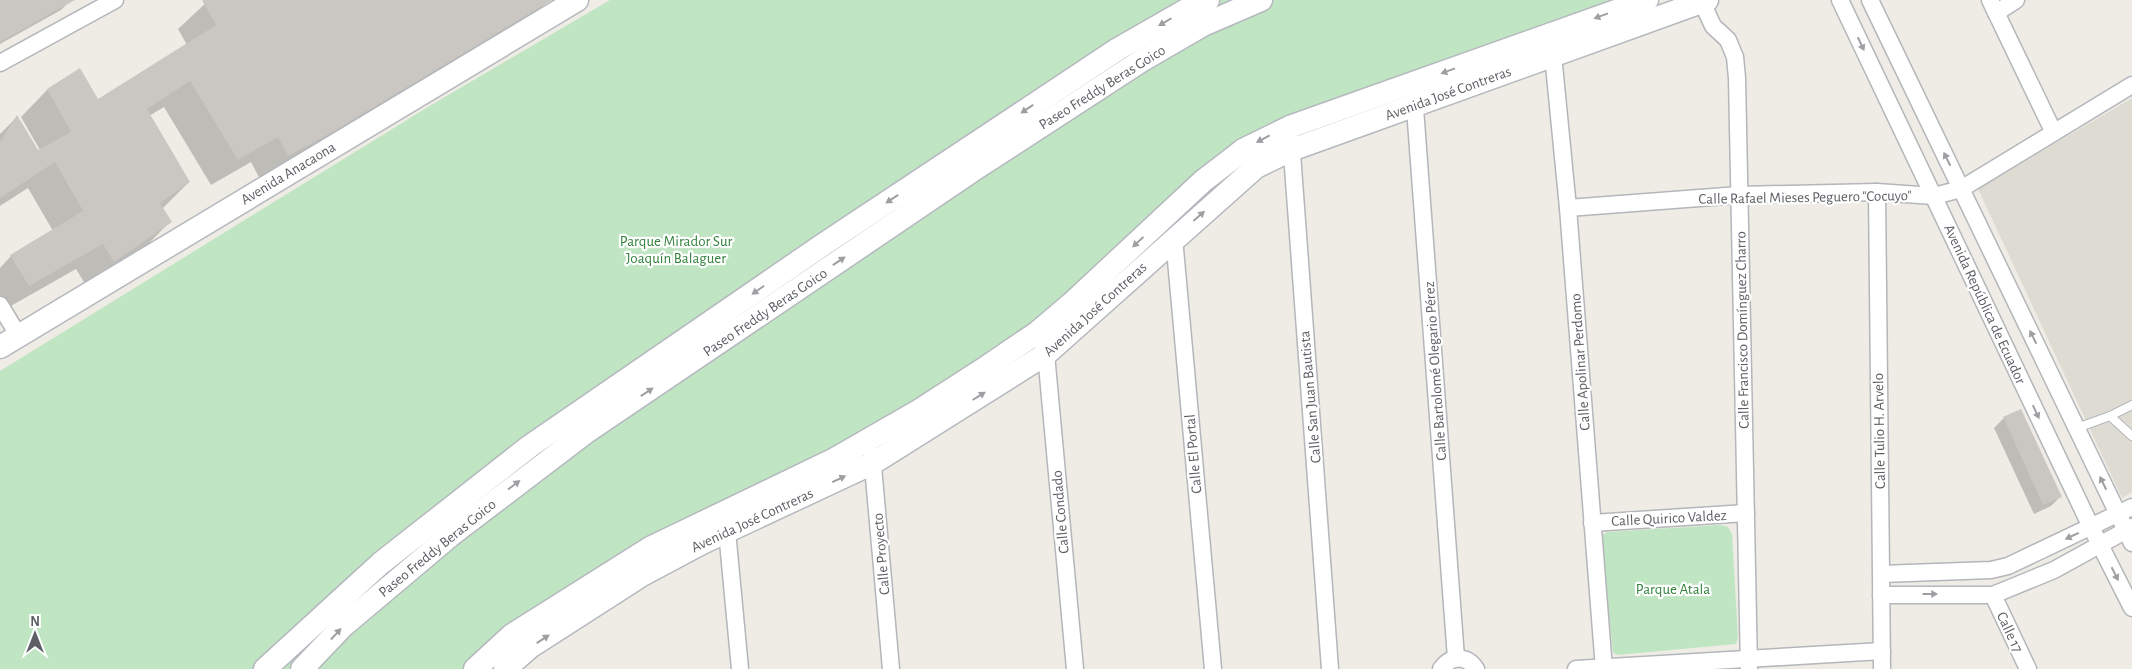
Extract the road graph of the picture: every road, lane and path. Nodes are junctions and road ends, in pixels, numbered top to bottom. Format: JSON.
{"nodes":[{"id":1,"x":115,"y":0,"type":"edge"},
{"id":2,"x":577,"y":0,"type":"edge"},
{"id":3,"x":1208,"y":0,"type":"edge"},
{"id":4,"x":1261,"y":0,"type":"edge"},
{"id":5,"x":1647,"y":0,"type":"edge"},
{"id":6,"x":1840,"y":0,"type":"edge"},
{"id":7,"x":1870,"y":0,"type":"edge"},
{"id":8,"x":2016,"y":0,"type":"edge"},
{"id":9,"x":1704,"y":1,"type":"edge"},
{"id":10,"x":1993,"y":6,"type":"edge"},
{"id":11,"x":1553,"y":55,"type":"junction"},
{"id":12,"x":0,"y":63,"type":"edge"},
{"id":13,"x":2132,"y":85,"type":"edge"},
{"id":14,"x":1414,"y":94,"type":"junction"},
{"id":15,"x":1292,"y":126,"type":"junction"},
{"id":16,"x":2053,"y":131,"type":"junction"},
{"id":17,"x":1291,"y":150,"type":"junction"},
{"id":18,"x":1961,"y":188,"type":"junction"},
{"id":19,"x":1876,"y":192,"type":"junction"},
{"id":20,"x":1739,"y":195,"type":"junction"},
{"id":21,"x":1934,"y":196,"type":"junction"},
{"id":22,"x":1568,"y":208,"type":"junction"},
{"id":23,"x":1174,"y":238,"type":"junction"},
{"id":24,"x":788,"y":282,"type":"junction"},
{"id":25,"x":0,"y":304,"type":"edge"},
{"id":26,"x":1038,"y":332,"type":"junction"},
{"id":27,"x":9,"y":341,"type":"edge"},
{"id":28,"x":1046,"y":354,"type":"junction"},
{"id":29,"x":2132,"y":405,"type":"edge"},
{"id":30,"x":2110,"y":416,"type":"junction"},
{"id":31,"x":2077,"y":428,"type":"junction"},
{"id":32,"x":2132,"y":436,"type":"edge"},
{"id":33,"x":871,"y":438,"type":"junction"},
{"id":34,"x":873,"y":463,"type":"junction"},
{"id":35,"x":2125,"y":510,"type":"edge"},
{"id":36,"x":1746,"y":513,"type":"junction"},
{"id":37,"x":1592,"y":523,"type":"junction"},
{"id":38,"x":2091,"y":527,"type":"junction"},
{"id":39,"x":727,"y":531,"type":"junction"},
{"id":40,"x":2130,"y":534,"type":"edge"},
{"id":41,"x":2100,"y":544,"type":"junction"},
{"id":42,"x":1881,"y":574,"type":"junction"},
{"id":43,"x":1993,"y":594,"type":"junction"},
{"id":44,"x":1881,"y":595,"type":"junction"},
{"id":45,"x":2132,"y":608,"type":"edge"},
{"id":46,"x":1882,"y":651,"type":"junction"},
{"id":47,"x":1456,"y":658,"type":"junction"},
{"id":48,"x":1749,"y":664,"type":"edge"},
{"id":49,"x":1603,"y":668,"type":"edge"},
{"id":50,"x":265,"y":669,"type":"edge"},
{"id":51,"x":302,"y":669,"type":"edge"},
{"id":52,"x":475,"y":669,"type":"edge"},
{"id":53,"x":505,"y":669,"type":"edge"},
{"id":54,"x":740,"y":669,"type":"edge"},
{"id":55,"x":891,"y":669,"type":"edge"},
{"id":56,"x":1075,"y":669,"type":"edge"},
{"id":57,"x":1213,"y":669,"type":"edge"},
{"id":58,"x":1330,"y":669,"type":"edge"},
{"id":59,"x":1441,"y":669,"type":"edge"},
{"id":60,"x":1476,"y":669,"type":"edge"},
{"id":61,"x":1576,"y":669,"type":"edge"},
{"id":62,"x":1882,"y":669,"type":"edge"},
{"id":63,"x":2028,"y":669,"type":"edge"}],
"edges":[{"from":1,"to":12,"type":"street"},
{"from":2,"to":27,"type":"main road","name":"Avenida Anacaona"},
{"from":3,"to":24,"type":"main road","name":"Paseo Freddy Beras Goico","one_way":true},
{"from":24,"to":4,"type":"main road","name":"Paseo Freddy Beras Goico","one_way":true},
{"from":5,"to":14,"type":"main road","name":"Avenida José Contreras","one_way":true},
{"from":6,"to":21,"type":"street","name":"Avenida República de Ecuador","one_way":true},
{"from":18,"to":7,"type":"street","name":"Avenida República de Ecuador","one_way":true},
{"from":8,"to":10,"type":"street"},
{"from":9,"to":11,"type":"main road","name":"Avenida José Contreras"},
{"from":9,"to":20,"type":"street","name":"Calle Francisco Domínguez Charro"},
{"from":10,"to":16,"type":"street"},
{"from":11,"to":14,"type":"main road","name":"Avenida José Contreras"},
{"from":11,"to":22,"type":"street","name":"Calle Apolinar Perdomo"},
{"from":13,"to":16,"type":"street","name":"Calle Rafael Mieses Peguero \"Cocuyo\""},
{"from":14,"to":15,"type":"main road","name":"Avenida José Contreras"},
{"from":14,"to":17,"type":"main road","name":"Avenida José Contreras"},
{"from":14,"to":47,"type":"street","name":"Calle Bartolomé Olegario Pérez"},
{"from":15,"to":17,"type":"street","name":"Calle San Juan Bautista"},
{"from":15,"to":26,"type":"main road","name":"Avenida José Contreras","one_way":true},
{"from":16,"to":18,"type":"street","name":"Calle Rafael Mieses Peguero \"Cocuyo\""},
{"from":23,"to":17,"type":"main road","name":"Avenida José Contreras","one_way":true},
{"from":17,"to":58,"type":"street","name":"Calle San Juan Bautista"},
{"from":18,"to":21,"type":"street","name":"Calle Rafael Mieses Peguero \"Cocuyo\""},
{"from":31,"to":18,"type":"street","name":"Avenida República de Ecuador","one_way":true},
{"from":19,"to":20,"type":"street","name":"Calle Rafael Mieses Peguero \"Cocuyo\""},
{"from":19,"to":21,"type":"street","name":"Calle Rafael Mieses Peguero \"Cocuyo\""},
{"from":19,"to":42,"type":"street","name":"Calle Tulio H. Arvelo"},
{"from":20,"to":22,"type":"street","name":"Calle Rafael Mieses Peguero \"Cocuyo\""},
{"from":20,"to":36,"type":"street","name":"Calle Francisco Domínguez Charro"},
{"from":21,"to":38,"type":"street","name":"Avenida República de Ecuador","one_way":true},
{"from":22,"to":37,"type":"street","name":"Calle Apolinar Perdomo"},
{"from":23,"to":28,"type":"main road","name":"Avenida José Contreras"},
{"from":23,"to":57,"type":"street","name":"Calle El Portal"},
{"from":24,"to":50,"type":"main road","name":"Paseo Freddy Beras Goico","one_way":true},
{"from":51,"to":24,"type":"main road","name":"Paseo Freddy Beras Goico","one_way":true},
{"from":25,"to":27,"type":"street"},
{"from":26,"to":28,"type":"street","name":"Calle Condado"},
{"from":26,"to":33,"type":"main road","name":"Avenida José Contreras"},
{"from":34,"to":28,"type":"main road","name":"Avenida José Contreras","one_way":true},
{"from":28,"to":56,"type":"street","name":"Calle Condado"},
{"from":29,"to":30,"type":"lane"},
{"from":30,"to":31,"type":"lane"},
{"from":30,"to":32,"type":"lane"},
{"from":35,"to":31,"type":"street","name":"Avenida República de Ecuador","one_way":true},
{"from":33,"to":34,"type":"street","name":"Calle Proyecto"},
{"from":33,"to":52,"type":"main road","name":"Avenida José Contreras"},
{"from":39,"to":34,"type":"main road","name":"Avenida José Contreras","one_way":true},
{"from":34,"to":55,"type":"street","name":"Calle Proyecto"},
{"from":35,"to":38,"type":"street"},
{"from":35,"to":40,"type":"street","name":"Avenida República de Ecuador"},
{"from":36,"to":37,"type":"street","name":"Calle Quirico Valdez"},
{"from":36,"to":48,"type":"street","name":"Calle Francisco Domínguez Charro"},
{"from":37,"to":49,"type":"street","name":"Calle Apolinar Perdomo"},
{"from":38,"to":41,"type":"street","name":"Avenida República de Ecuador"},
{"from":38,"to":42,"type":"street","one_way":true},
{"from":53,"to":39,"type":"main road","name":"Avenida José Contreras","one_way":true},
{"from":39,"to":54,"type":"street"},
{"from":40,"to":41,"type":"street"},
{"from":41,"to":43,"type":"street"},
{"from":41,"to":45,"type":"street","name":"Avenida República de Ecuador","one_way":true},
{"from":42,"to":44,"type":"street","name":"Calle Tulio H. Arvelo"},
{"from":44,"to":43,"type":"street","one_way":true},
{"from":43,"to":63,"type":"street","name":"Calle 17"},
{"from":44,"to":46,"type":"street","name":"Calle Tulio H. Arvelo"},
{"from":46,"to":48,"type":"street"},
{"from":46,"to":62,"type":"street","name":"Calle Tulio H. Arvelo"},
{"from":47,"to":59,"type":"street"},
{"from":47,"to":60,"type":"street"},
{"from":48,"to":49,"type":"street"},
{"from":49,"to":61,"type":"street"}]}
